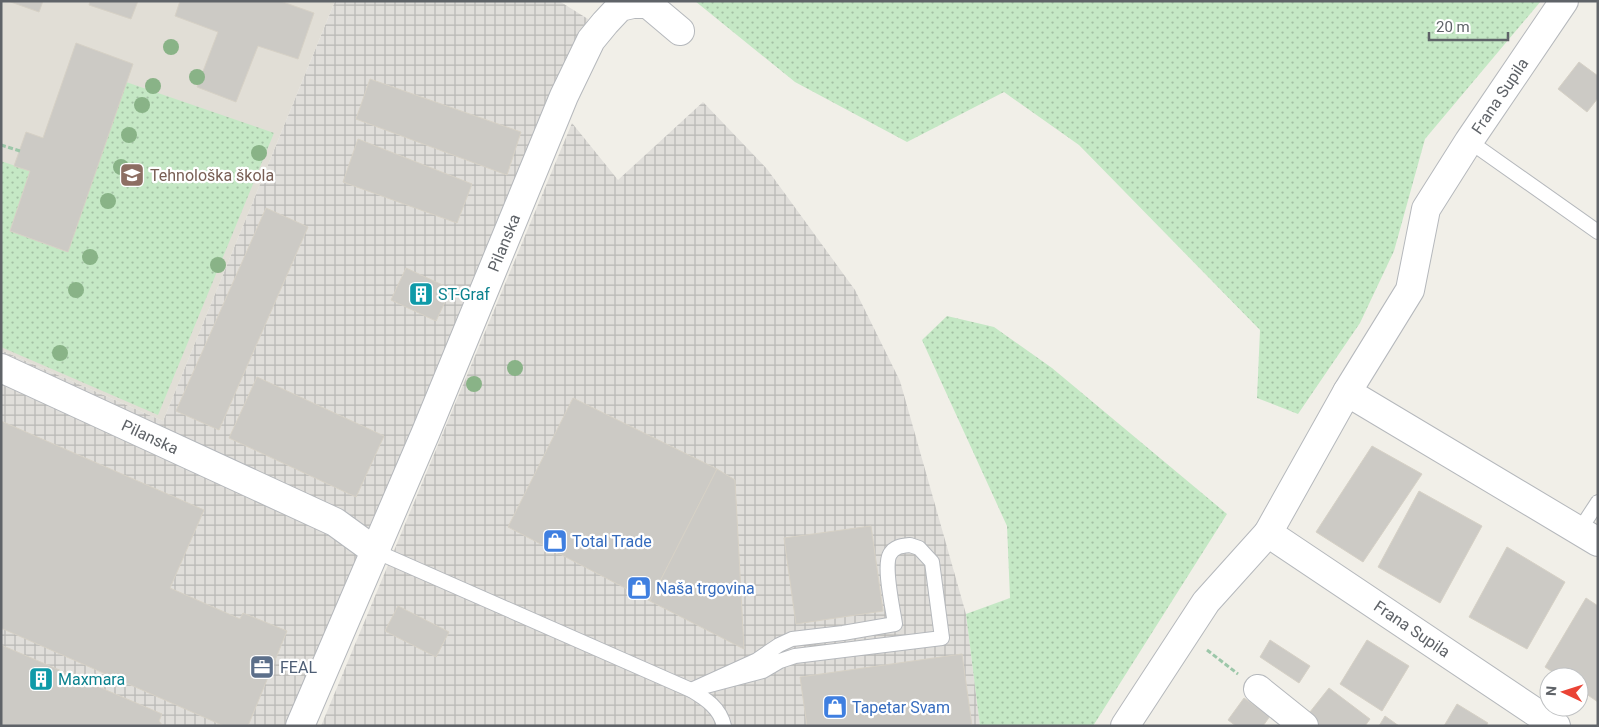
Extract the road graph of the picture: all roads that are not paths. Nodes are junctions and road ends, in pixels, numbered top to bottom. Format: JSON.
{"nodes":[{"id":1,"x":1564,"y":1,"type":"edge"},
{"id":2,"x":680,"y":31,"type":"dead end"},
{"id":3,"x":1469,"y":141,"type":"junction"},
{"id":4,"x":1598,"y":232,"type":"edge"},
{"id":5,"x":1,"y":368,"type":"edge"},
{"id":6,"x":1347,"y":392,"type":"junction"},
{"id":7,"x":1598,"y":502,"type":"edge"},
{"id":8,"x":1268,"y":533,"type":"junction"},
{"id":9,"x":1588,"y":536,"type":"edge"},
{"id":10,"x":375,"y":552,"type":"junction"},
{"id":11,"x":1258,"y":689,"type":"road end"},
{"id":12,"x":691,"y":690,"type":"junction"},
{"id":13,"x":300,"y":726,"type":"edge"},
{"id":14,"x":724,"y":726,"type":"edge"},
{"id":15,"x":1125,"y":726,"type":"edge"},
{"id":16,"x":1304,"y":726,"type":"edge"},
{"id":17,"x":1556,"y":726,"type":"edge"}],
"edges":[{"from":1,"to":3,"type":"street","name":"Frana Supila"},
{"from":2,"to":10,"type":"street","name":"Pilanska"},
{"from":3,"to":4,"type":"lane","name":"Frana Supila"},
{"from":3,"to":6,"type":"street","name":"Frana Supila"},
{"from":5,"to":10,"type":"street","name":"Pilanska"},
{"from":6,"to":8,"type":"street","name":"Frana Supila"},
{"from":6,"to":9,"type":"street"},
{"from":7,"to":9,"type":"lane"},
{"from":8,"to":15,"type":"street","name":"Frana Supila"},
{"from":8,"to":17,"type":"street","name":"Frana Supila"},
{"from":10,"to":12,"type":"lane"},
{"from":10,"to":13,"type":"street","name":"Pilanska"},
{"from":11,"to":16,"type":"street"},
{"from":12,"to":12,"type":"lane"},
{"from":12,"to":14,"type":"lane"}]}
